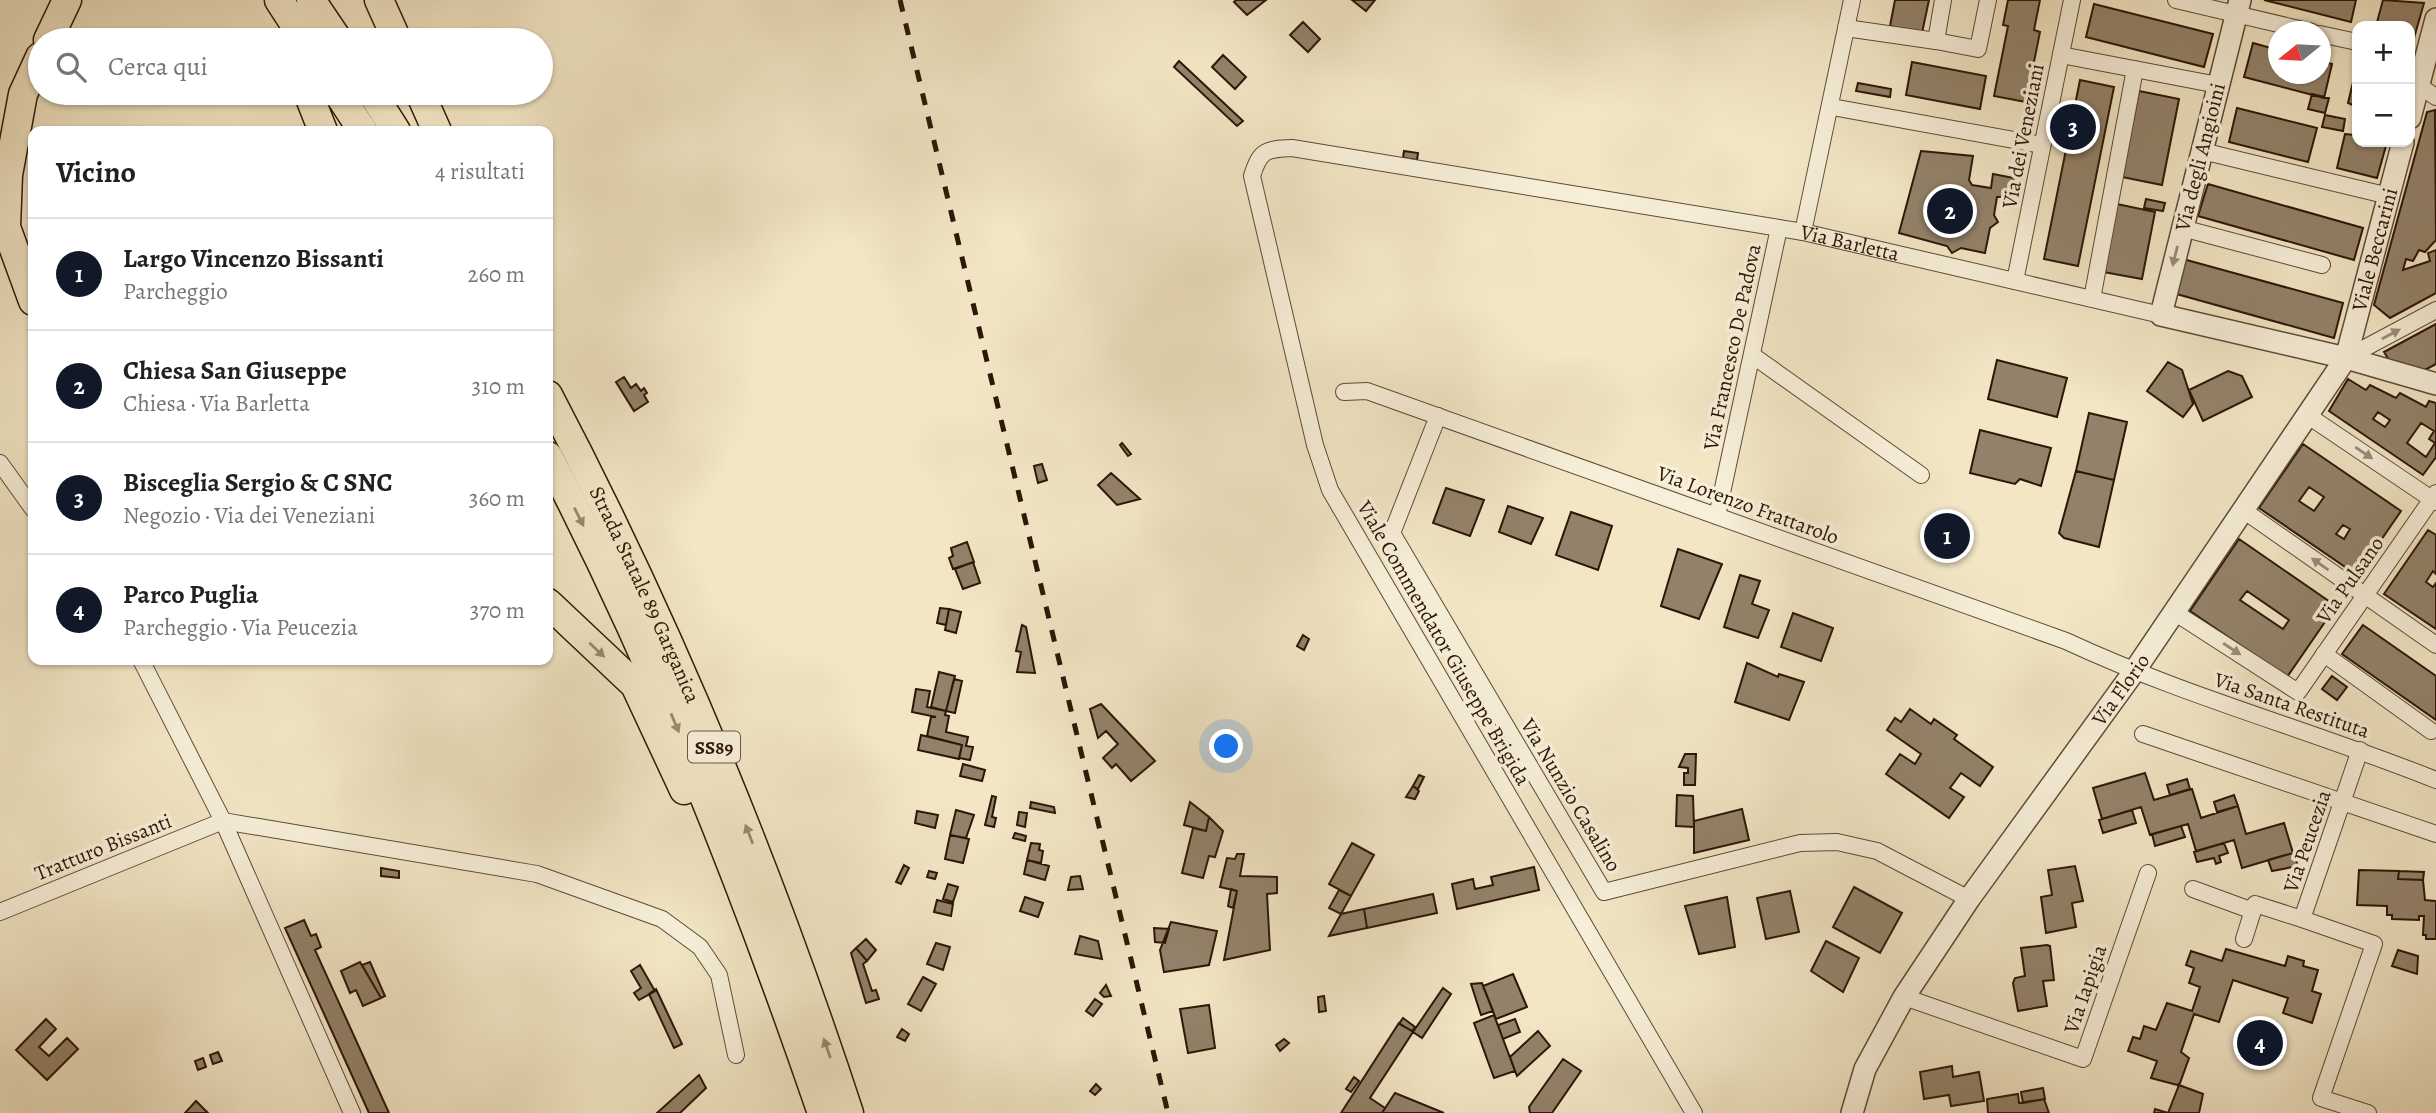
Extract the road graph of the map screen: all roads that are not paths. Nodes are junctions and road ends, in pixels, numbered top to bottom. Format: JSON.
{"nodes":[{"id":1,"x":67,"y":0,"type":"edge"},
{"id":2,"x":271,"y":0,"type":"edge"},
{"id":3,"x":279,"y":0,"type":"edge"},
{"id":4,"x":311,"y":0,"type":"edge"},
{"id":5,"x":379,"y":0,"type":"edge"},
{"id":6,"x":1852,"y":0,"type":"edge"},
{"id":7,"x":1943,"y":0,"type":"edge"},
{"id":8,"x":1988,"y":0,"type":"edge"},
{"id":9,"x":2072,"y":0,"type":"edge"},
{"id":10,"x":2176,"y":0,"type":"edge"},
{"id":11,"x":2238,"y":7,"type":"edge"},
{"id":12,"x":2436,"y":19,"type":"edge"},
{"id":13,"x":2279,"y":21,"type":"edge"},
{"id":14,"x":54,"y":28,"type":"edge"},
{"id":15,"x":282,"y":28,"type":"edge"},
{"id":16,"x":297,"y":28,"type":"edge"},
{"id":17,"x":330,"y":28,"type":"edge"},
{"id":18,"x":392,"y":28,"type":"edge"},
{"id":19,"x":1846,"y":28,"type":"junction"},
{"id":20,"x":2331,"y":36,"type":"edge"},
{"id":21,"x":1936,"y":41,"type":"junction"},
{"id":22,"x":2352,"y":41,"type":"edge"},
{"id":23,"x":2061,"y":55,"type":"junction"},
{"id":24,"x":2418,"y":57,"type":"edge"},
{"id":25,"x":2135,"y":69,"type":"junction"},
{"id":26,"x":28,"y":83,"type":"edge"},
{"id":27,"x":2218,"y":85,"type":"junction"},
{"id":28,"x":2427,"y":91,"type":"edge"},
{"id":29,"x":313,"y":105,"type":"edge"},
{"id":30,"x":346,"y":105,"type":"edge"},
{"id":31,"x":380,"y":105,"type":"edge"},
{"id":32,"x":425,"y":105,"type":"edge"},
{"id":33,"x":1832,"y":107,"type":"junction"},
{"id":34,"x":2415,"y":110,"type":"edge"},
{"id":35,"x":321,"y":126,"type":"edge"},
{"id":36,"x":360,"y":126,"type":"edge"},
{"id":37,"x":393,"y":126,"type":"edge"},
{"id":38,"x":434,"y":126,"type":"edge"},
{"id":39,"x":2042,"y":145,"type":"junction"},
{"id":40,"x":2402,"y":147,"type":"edge"},
{"id":41,"x":2202,"y":150,"type":"junction"},
{"id":42,"x":1257,"y":159,"type":"joint"},
{"id":43,"x":2389,"y":196,"type":"junction"},
{"id":44,"x":1779,"y":228,"type":"junction"},
{"id":45,"x":2182,"y":228,"type":"junction"},
{"id":46,"x":1803,"y":232,"type":"junction"},
{"id":47,"x":2322,"y":265,"type":"dead end"},
{"id":48,"x":2015,"y":281,"type":"junction"},
{"id":49,"x":28,"y":292,"type":"edge"},
{"id":50,"x":2092,"y":299,"type":"junction"},
{"id":51,"x":2436,"y":310,"type":"edge"},
{"id":52,"x":2161,"y":315,"type":"junction"},
{"id":53,"x":1752,"y":355,"type":"junction"},
{"id":54,"x":2346,"y":358,"type":"junction"},
{"id":55,"x":2436,"y":384,"type":"edge"},
{"id":56,"x":1344,"y":392,"type":"dead end"},
{"id":57,"x":553,"y":396,"type":"edge"},
{"id":58,"x":553,"y":405,"type":"edge"},
{"id":59,"x":2307,"y":415,"type":"junction"},
{"id":60,"x":1438,"y":416,"type":"junction"},
{"id":61,"x":576,"y":450,"type":"junction"},
{"id":62,"x":0,"y":463,"type":"edge"},
{"id":63,"x":553,"y":466,"type":"edge"},
{"id":64,"x":1921,"y":475,"type":"dead end"},
{"id":65,"x":2435,"y":498,"type":"edge"},
{"id":66,"x":28,"y":502,"type":"edge"},
{"id":67,"x":2243,"y":510,"type":"junction"},
{"id":68,"x":1717,"y":516,"type":"junction"},
{"id":69,"x":2365,"y":595,"type":"junction"},
{"id":70,"x":553,"y":608,"type":"edge"},
{"id":71,"x":2174,"y":612,"type":"junction"},
{"id":72,"x":2436,"y":645,"type":"edge"},
{"id":73,"x":2324,"y":654,"type":"junction"},
{"id":74,"x":144,"y":665,"type":"edge"},
{"id":75,"x":2133,"y":673,"type":"junction"},
{"id":76,"x":2431,"y":732,"type":"dead end"},
{"id":77,"x":2143,"y":734,"type":"dead end"},
{"id":78,"x":2361,"y":750,"type":"junction"},
{"id":79,"x":2436,"y":780,"type":"edge"},
{"id":80,"x":2343,"y":801,"type":"junction"},
{"id":81,"x":223,"y":821,"type":"junction"},
{"id":82,"x":2436,"y":834,"type":"edge"},
{"id":83,"x":2148,"y":873,"type":"dead end"},
{"id":84,"x":2193,"y":890,"type":"dead end"},
{"id":85,"x":1969,"y":899,"type":"junction"},
{"id":86,"x":2253,"y":911,"type":"junction"},
{"id":87,"x":0,"y":912,"type":"edge"},
{"id":88,"x":2302,"y":919,"type":"junction"},
{"id":89,"x":2244,"y":939,"type":"dead end"},
{"id":90,"x":1904,"y":997,"type":"junction"},
{"id":91,"x":787,"y":1011,"type":"junction"},
{"id":92,"x":736,"y":1055,"type":"dead end"},
{"id":93,"x":352,"y":1113,"type":"edge"},
{"id":94,"x":822,"y":1113,"type":"edge"},
{"id":95,"x":849,"y":1113,"type":"edge"},
{"id":96,"x":1694,"y":1113,"type":"edge"},
{"id":97,"x":1852,"y":1113,"type":"edge"},
{"id":98,"x":2368,"y":1113,"type":"edge"}],
"edges":[{"from":1,"to":14,"type":"highway"},
{"from":2,"to":15,"type":"highway"},
{"from":3,"to":16,"type":"highway"},
{"from":4,"to":17,"type":"highway"},
{"from":5,"to":18,"type":"highway"},
{"from":6,"to":19,"type":"street"},
{"from":7,"to":21,"type":"street"},
{"from":8,"to":21,"type":"street"},
{"from":9,"to":23,"type":"street","name":"Via dei Veneziani"},
{"from":10,"to":11,"type":"street"},
{"from":11,"to":13,"type":"street"},
{"from":11,"to":27,"type":"street","name":"Via degli Angioini"},
{"from":12,"to":24,"type":"street"},
{"from":19,"to":21,"type":"street"},
{"from":19,"to":33,"type":"street"},
{"from":20,"to":22,"type":"street"},
{"from":23,"to":25,"type":"street"},
{"from":23,"to":39,"type":"street","name":"Via dei Veneziani"},
{"from":24,"to":28,"type":"street"},
{"from":25,"to":27,"type":"street"},
{"from":25,"to":50,"type":"street"},
{"from":26,"to":49,"type":"highway"},
{"from":27,"to":41,"type":"street","name":"Via degli Angioini"},
{"from":28,"to":34,"type":"street"},
{"from":29,"to":35,"type":"highway"},
{"from":30,"to":36,"type":"highway"},
{"from":31,"to":37,"type":"highway"},
{"from":32,"to":38,"type":"highway"},
{"from":33,"to":39,"type":"street"},
{"from":33,"to":46,"type":"street"},
{"from":39,"to":48,"type":"street","name":"Via dei Veneziani"},
{"from":40,"to":43,"type":"street","name":"Viale Beccarini"},
{"from":41,"to":43,"type":"street"},
{"from":41,"to":45,"type":"street","name":"Via degli Angioini"},
{"from":42,"to":44,"type":"street","name":"Via Barletta"},
{"from":42,"to":96,"type":"street","name":"Viale Commendator Giuseppe Brigida"},
{"from":43,"to":54,"type":"street","name":"Viale Beccarini"},
{"from":44,"to":46,"type":"street","name":"Via Barletta"},
{"from":44,"to":53,"type":"street","name":"Via Francesco De Padova"},
{"from":45,"to":47,"type":"street"},
{"from":45,"to":52,"type":"street","name":"Via degli Angioini","one_way":true},
{"from":46,"to":48,"type":"street","name":"Via Barletta"},
{"from":48,"to":50,"type":"street","name":"Via Barletta"},
{"from":50,"to":52,"type":"street","name":"Via Barletta"},
{"from":54,"to":51,"type":"street","name":"Via Florio","one_way":true},
{"from":52,"to":54,"type":"street","name":"Via Barletta"},
{"from":53,"to":64,"type":"street"},
{"from":53,"to":68,"type":"street","name":"Via Francesco De Padova"},
{"from":54,"to":55,"type":"street","name":"Via Barletta"},
{"from":54,"to":59,"type":"street","name":"Via Florio"},
{"from":56,"to":60,"type":"street","name":"Via Lorenzo Frattarolo"},
{"from":57,"to":61,"type":"highway","number":"SS89"},
{"from":58,"to":61,"type":"highway","name":"Strada Statale 89 Garganica","number":"SS89"},
{"from":59,"to":65,"type":"street","one_way":true},
{"from":59,"to":67,"type":"street","name":"Via Florio"},
{"from":60,"to":68,"type":"street","name":"Via Lorenzo Frattarolo"},
{"from":60,"to":85,"type":"street","name":"Via Nunzio Casalino"},
{"from":95,"to":61,"type":"highway","name":"Strada Statale 89 Garganica","number":"SS89","one_way":true},
{"from":62,"to":66,"type":"street"},
{"from":63,"to":91,"type":"highway","name":"Strada Statale 89 Garganica","number":"SS89","one_way":true},
{"from":65,"to":69,"type":"street","name":"Via Pulsano"},
{"from":69,"to":67,"type":"street","one_way":true},
{"from":67,"to":71,"type":"street","name":"Via Florio"},
{"from":68,"to":75,"type":"street","name":"Via Lorenzo Frattarolo"},
{"from":69,"to":72,"type":"street"},
{"from":69,"to":73,"type":"street","name":"Via Pulsano"},
{"from":70,"to":91,"type":"highway","one_way":true},
{"from":71,"to":73,"type":"street","name":"Via Pulsano","one_way":true},
{"from":71,"to":75,"type":"street","name":"Via Florio"},
{"from":73,"to":76,"type":"street"},
{"from":74,"to":81,"type":"street"},
{"from":75,"to":78,"type":"street","name":"Via Santa Restituta"},
{"from":75,"to":85,"type":"street","name":"Via Florio"},
{"from":77,"to":80,"type":"street"},
{"from":78,"to":79,"type":"street","name":"Via Santa Restituta"},
{"from":78,"to":80,"type":"street","name":"Via Peucezia"},
{"from":80,"to":82,"type":"street"},
{"from":80,"to":88,"type":"street","name":"Via Peucezia"},
{"from":81,"to":87,"type":"street","name":"Tratturo Bissanti"},
{"from":81,"to":92,"type":"street"},
{"from":81,"to":93,"type":"street"},
{"from":83,"to":90,"type":"street","name":"Via Iapigia"},
{"from":84,"to":86,"type":"street"},
{"from":85,"to":90,"type":"street","name":"Via Florio"},
{"from":86,"to":88,"type":"street"},
{"from":86,"to":89,"type":"street"},
{"from":88,"to":98,"type":"street","name":"Via Peucezia"},
{"from":90,"to":97,"type":"street","name":"Via Florio"},
{"from":91,"to":94,"type":"highway","name":"Strada Statale 89 Garganica","number":"SS89"}]}
